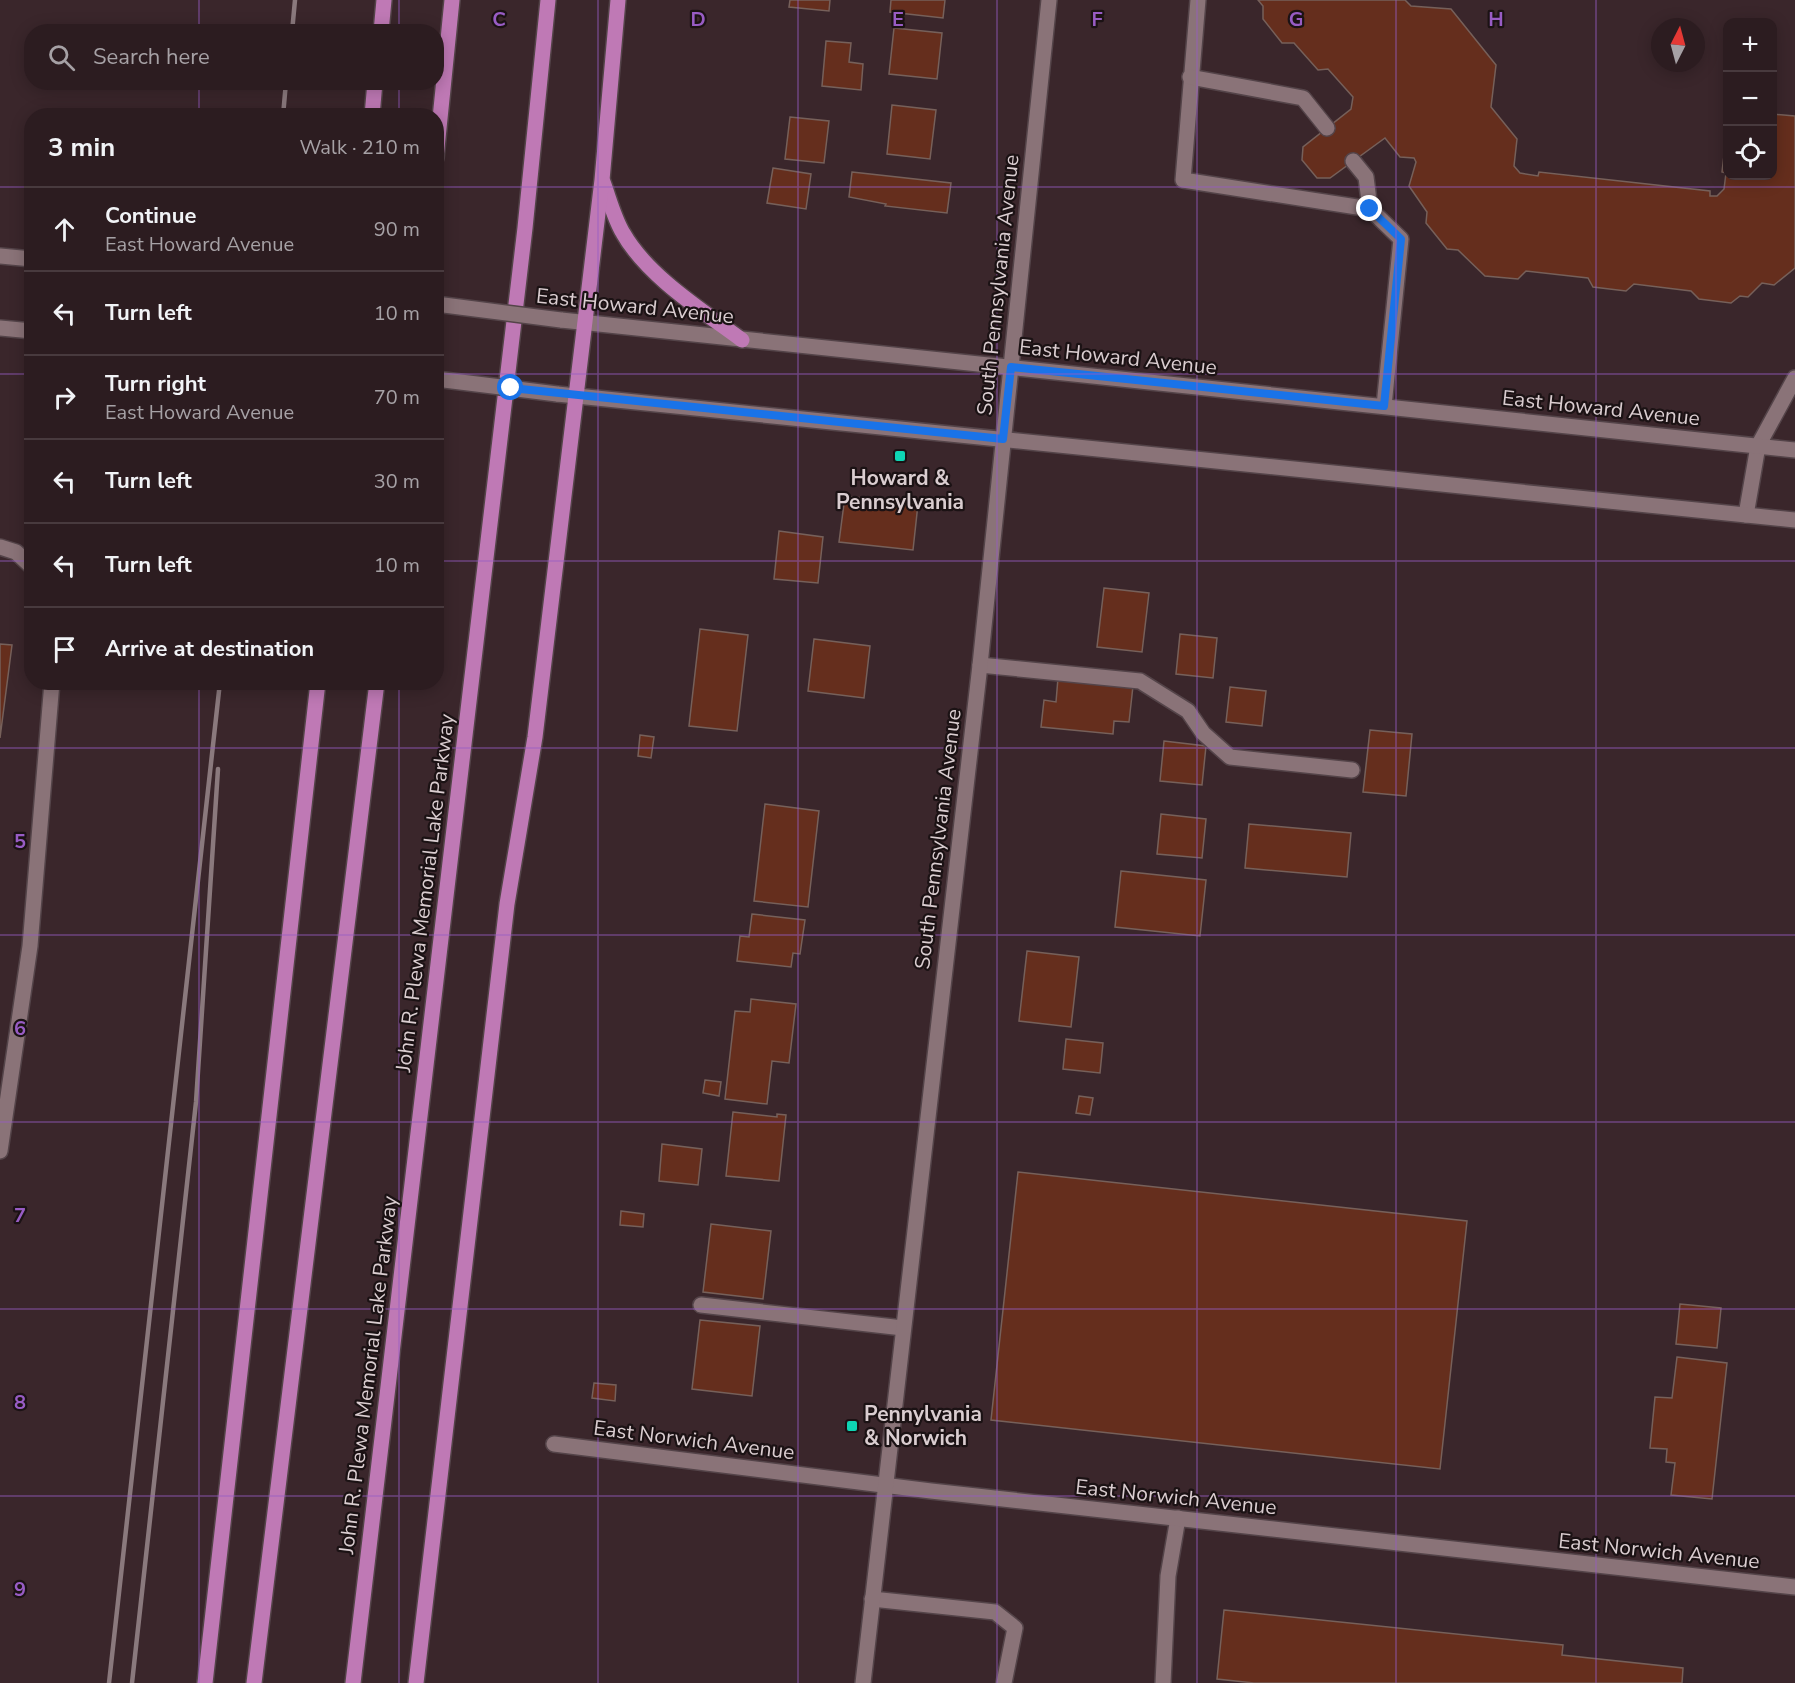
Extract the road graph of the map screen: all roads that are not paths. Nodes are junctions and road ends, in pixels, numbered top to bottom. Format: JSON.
{"nodes":[{"id":1,"x":384,"y":0,"type":"edge"},
{"id":2,"x":452,"y":0,"type":"edge"},
{"id":3,"x":548,"y":0,"type":"edge"},
{"id":4,"x":618,"y":0,"type":"edge"},
{"id":5,"x":1049,"y":0,"type":"edge"},
{"id":6,"x":1198,"y":0,"type":"edge"},
{"id":7,"x":382,"y":24,"type":"edge"},
{"id":8,"x":1190,"y":77,"type":"junction"},
{"id":9,"x":444,"y":79,"type":"edge"},
{"id":10,"x":374,"y":90,"type":"edge"},
{"id":11,"x":443,"y":90,"type":"edge"},
{"id":12,"x":373,"y":108,"type":"edge"},
{"id":13,"x":441,"y":108,"type":"edge"},
{"id":14,"x":1328,"y":128,"type":"dead end"},
{"id":15,"x":1353,"y":161,"type":"dead end"},
{"id":16,"x":602,"y":180,"type":"junction"},
{"id":17,"x":1370,"y":209,"type":"junction"},
{"id":18,"x":0,"y":256,"type":"edge"},
{"id":19,"x":24,"y":258,"type":"edge"},
{"id":20,"x":444,"y":305,"type":"edge"},
{"id":21,"x":585,"y":322,"type":"junction"},
{"id":22,"x":0,"y":328,"type":"edge"},
{"id":23,"x":24,"y":331,"type":"edge"},
{"id":24,"x":742,"y":340,"type":"junction"},
{"id":25,"x":1011,"y":367,"type":"junction"},
{"id":26,"x":1795,"y":378,"type":"edge"},
{"id":27,"x":444,"y":380,"type":"edge"},
{"id":28,"x":576,"y":396,"type":"junction"},
{"id":29,"x":1384,"y":406,"type":"junction"},
{"id":30,"x":1003,"y":439,"type":"junction"},
{"id":31,"x":1758,"y":446,"type":"junction"},
{"id":32,"x":1795,"y":450,"type":"edge"},
{"id":33,"x":1746,"y":515,"type":"junction"},
{"id":34,"x":1795,"y":520,"type":"edge"},
{"id":35,"x":0,"y":547,"type":"edge"},
{"id":36,"x":24,"y":560,"type":"edge"},
{"id":37,"x":980,"y":665,"type":"junction"},
{"id":38,"x":51,"y":690,"type":"edge"},
{"id":39,"x":317,"y":690,"type":"edge"},
{"id":40,"x":376,"y":690,"type":"edge"},
{"id":41,"x":1352,"y":770,"type":"dead end"},
{"id":42,"x":0,"y":1151,"type":"edge"},
{"id":43,"x":701,"y":1305,"type":"dead end"},
{"id":44,"x":903,"y":1328,"type":"junction"},
{"id":45,"x":554,"y":1444,"type":"dead end"},
{"id":46,"x":884,"y":1486,"type":"junction"},
{"id":47,"x":1178,"y":1518,"type":"junction"},
{"id":48,"x":1795,"y":1587,"type":"edge"},
{"id":49,"x":872,"y":1599,"type":"junction"},
{"id":50,"x":205,"y":1683,"type":"edge"},
{"id":51,"x":254,"y":1683,"type":"edge"},
{"id":52,"x":353,"y":1683,"type":"edge"},
{"id":53,"x":416,"y":1683,"type":"edge"},
{"id":54,"x":863,"y":1683,"type":"edge"},
{"id":55,"x":1004,"y":1683,"type":"edge"},
{"id":56,"x":1163,"y":1683,"type":"edge"}],
"edges":[{"from":1,"to":7,"type":"main road"},
{"from":2,"to":9,"type":"main road"},
{"from":3,"to":52,"type":"main road","name":"John R. Plewa Memorial Lake Parkway"},
{"from":4,"to":16,"type":"main road"},
{"from":5,"to":25,"type":"street","name":"South Pennsylvania Avenue"},
{"from":6,"to":8,"type":"street"},
{"from":8,"to":14,"type":"street"},
{"from":8,"to":17,"type":"street"},
{"from":10,"to":12,"type":"main road"},
{"from":11,"to":13,"type":"main road"},
{"from":15,"to":17,"type":"street"},
{"from":16,"to":21,"type":"main road"},
{"from":16,"to":24,"type":"main road"},
{"from":17,"to":29,"type":"street"},
{"from":18,"to":19,"type":"street"},
{"from":20,"to":21,"type":"street","name":"East Howard Avenue","bridge":true},
{"from":21,"to":24,"type":"street","name":"East Howard Avenue"},
{"from":21,"to":28,"type":"main road"},
{"from":22,"to":23,"type":"street"},
{"from":24,"to":25,"type":"street","name":"East Howard Avenue"},
{"from":25,"to":29,"type":"street","name":"East Howard Avenue"},
{"from":25,"to":30,"type":"street","name":"South Pennsylvania Avenue"},
{"from":26,"to":31,"type":"street"},
{"from":27,"to":28,"type":"street","bridge":true},
{"from":28,"to":30,"type":"street"},
{"from":28,"to":53,"type":"main road"},
{"from":29,"to":31,"type":"street","name":"East Howard Avenue"},
{"from":30,"to":33,"type":"street"},
{"from":30,"to":37,"type":"street","name":"South Pennsylvania Avenue"},
{"from":31,"to":32,"type":"street","name":"East Howard Avenue"},
{"from":31,"to":33,"type":"street"},
{"from":33,"to":34,"type":"street"},
{"from":35,"to":36,"type":"street"},
{"from":37,"to":41,"type":"street"},
{"from":37,"to":44,"type":"street","name":"South Pennsylvania Avenue"},
{"from":38,"to":42,"type":"street"},
{"from":39,"to":50,"type":"main road"},
{"from":40,"to":51,"type":"main road"},
{"from":43,"to":44,"type":"street"},
{"from":44,"to":46,"type":"street","name":"South Pennsylvania Avenue"},
{"from":45,"to":46,"type":"street","name":"East Norwich Avenue"},
{"from":46,"to":47,"type":"street","name":"East Norwich Avenue"},
{"from":46,"to":49,"type":"street","name":"South Pennsylvania Avenue"},
{"from":47,"to":48,"type":"street","name":"East Norwich Avenue"},
{"from":47,"to":56,"type":"street"},
{"from":49,"to":54,"type":"street","name":"South Pennsylvania Avenue"},
{"from":49,"to":55,"type":"street"}]}
